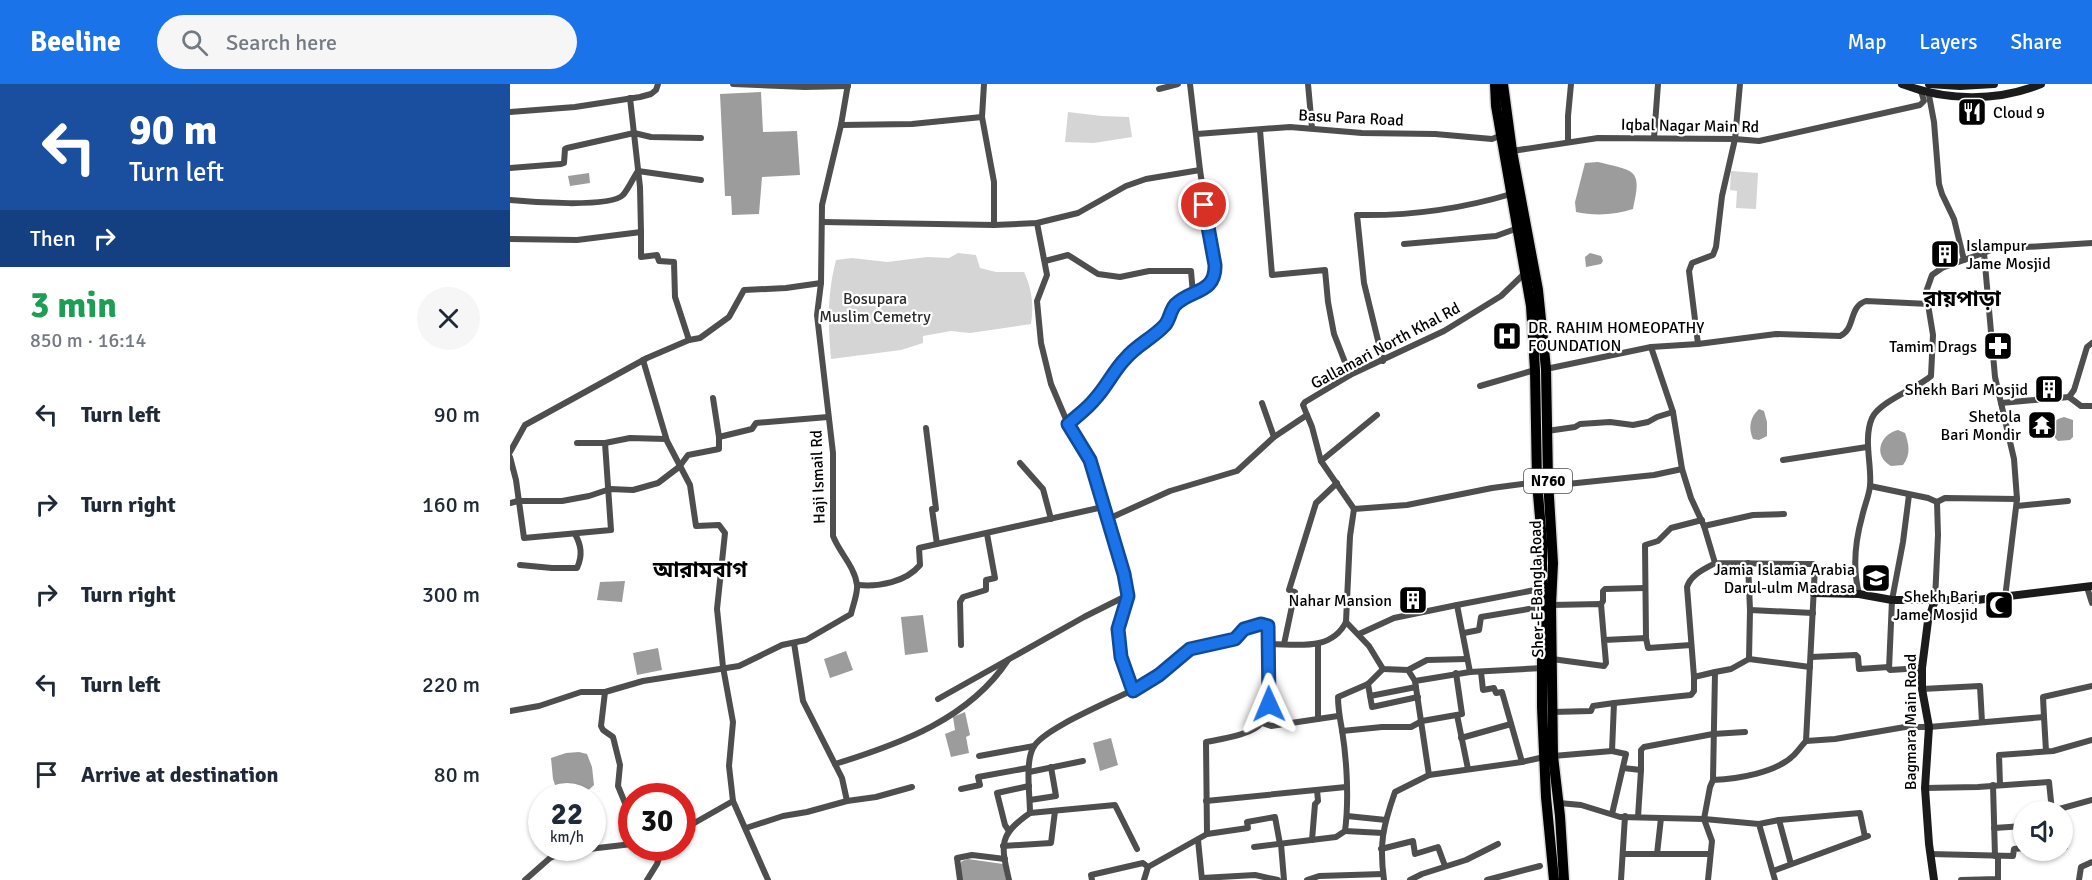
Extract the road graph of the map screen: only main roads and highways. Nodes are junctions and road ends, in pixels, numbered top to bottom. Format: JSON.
{"nodes":[{"id":1,"x":1495,"y":84,"type":"edge"},
{"id":2,"x":1503,"y":84,"type":"edge"},
{"id":3,"x":1525,"y":246,"type":"junction"},
{"id":4,"x":1545,"y":493,"type":"junction"},
{"id":5,"x":1546,"y":606,"type":"junction"},
{"id":6,"x":1549,"y":756,"type":"junction"},
{"id":7,"x":1560,"y":816,"type":"junction"},
{"id":8,"x":1548,"y":818,"type":"junction"},
{"id":9,"x":1554,"y":880,"type":"edge"},
{"id":10,"x":1564,"y":880,"type":"edge"}],
"edges":[{"from":1,"to":3,"type":"highway","name":"Sher-E-Bangla Road","number":"N760"},
{"from":2,"to":3,"type":"highway","name":"Sher-E-Bangla Road","number":"N760"},
{"from":3,"to":4,"type":"highway","name":"Sher-E-Bangla Road","number":"N760"},
{"from":3,"to":4,"type":"highway","name":"Sher-E-Bangla Road","number":"N760"},
{"from":4,"to":5,"type":"highway","name":"Sher-E-Bangla Road","number":"N760"},
{"from":4,"to":5,"type":"highway","name":"Sher-E-Bangla Road","number":"N760"},
{"from":5,"to":6,"type":"highway","name":"Sher-E-Bangla Road","number":"N760"},
{"from":5,"to":6,"type":"highway","name":"Sher-E-Bangla Road","number":"N760"},
{"from":6,"to":7,"type":"highway","name":"Sher-E-Bangla Road","number":"N760"},
{"from":6,"to":8,"type":"highway","name":"Sher-E-Bangla Road","number":"N760"},
{"from":7,"to":8,"type":"highway"},
{"from":7,"to":10,"type":"highway","name":"Sher-E-Bangla Road","number":"N760"},
{"from":8,"to":9,"type":"highway","name":"Sher-E-Bangla Road","number":"N760"}]}
